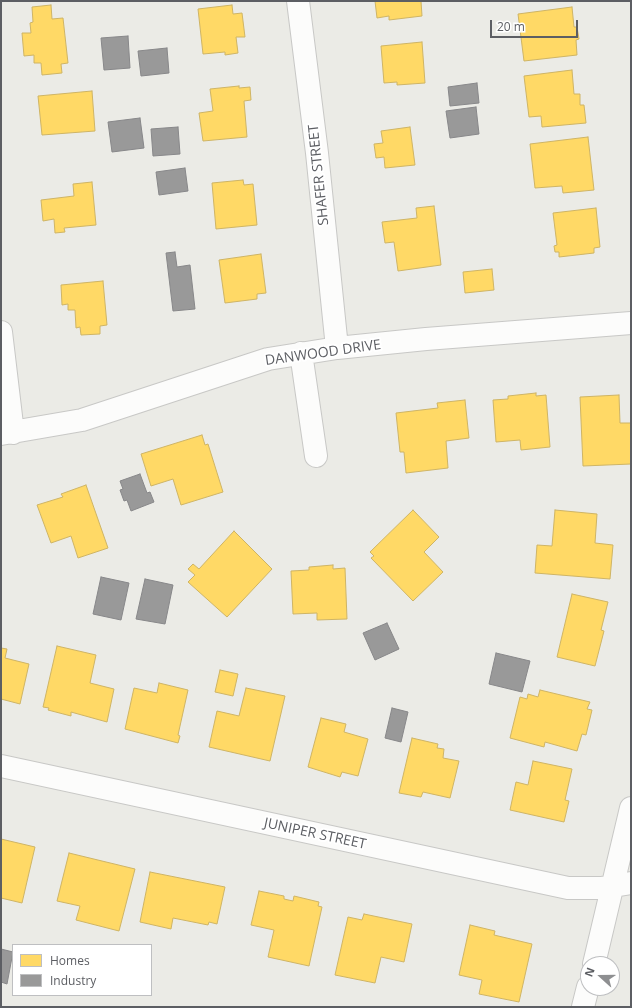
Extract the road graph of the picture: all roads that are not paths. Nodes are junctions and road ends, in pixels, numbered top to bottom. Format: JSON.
{"nodes":[{"id":1,"x":298,"y":1,"type":"edge"},
{"id":2,"x":631,"y":323,"type":"edge"},
{"id":3,"x":1,"y":332,"type":"edge"},
{"id":4,"x":337,"y":348,"type":"junction"},
{"id":5,"x":301,"y":354,"type":"junction"},
{"id":6,"x":7,"y":434,"type":"edge"},
{"id":7,"x":316,"y":456,"type":"dead end"},
{"id":8,"x":1,"y":766,"type":"edge"},
{"id":9,"x":631,"y":808,"type":"edge"},
{"id":10,"x":622,"y":884,"type":"edge"},
{"id":11,"x":597,"y":956,"type":"edge"},
{"id":12,"x":586,"y":996,"type":"edge"},
{"id":13,"x":583,"y":1007,"type":"edge"}],
"edges":[{"from":1,"to":4,"type":"street","name":"SHAFER STREET"},
{"from":2,"to":4,"type":"street","name":"DANWOOD DRIVE"},
{"from":3,"to":6,"type":"street"},
{"from":4,"to":5,"type":"street","name":"DANWOOD DRIVE"},
{"from":5,"to":6,"type":"street","name":"DANWOOD DRIVE"},
{"from":5,"to":7,"type":"street"},
{"from":8,"to":10,"type":"street","name":"JUNIPER STREET"},
{"from":9,"to":10,"type":"street"},
{"from":10,"to":11,"type":"street"},
{"from":12,"to":13,"type":"street"}]}
